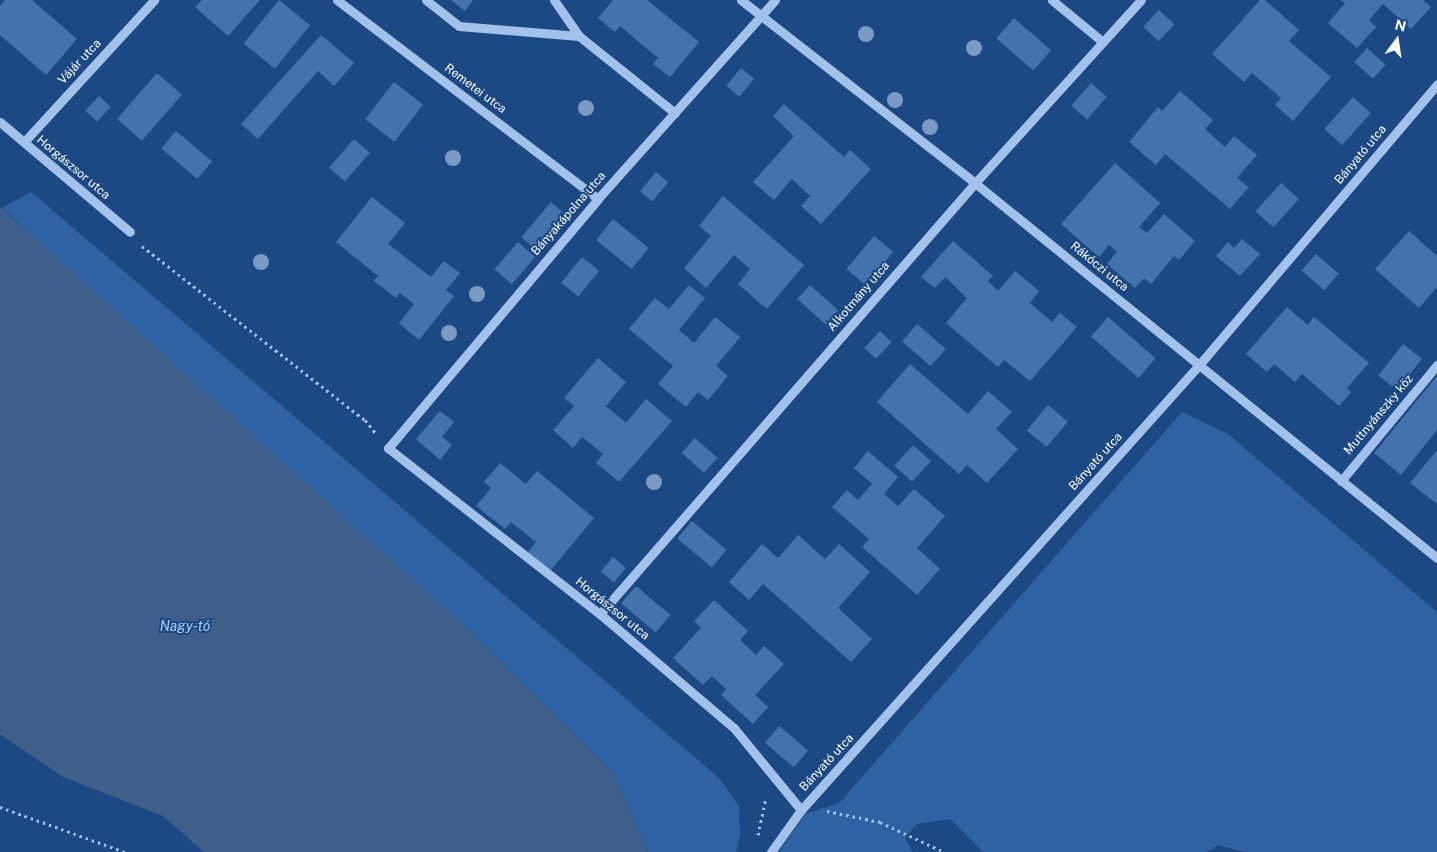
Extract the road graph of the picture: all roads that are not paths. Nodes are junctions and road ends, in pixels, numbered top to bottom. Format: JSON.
{"nodes":[{"id":1,"x":154,"y":0,"type":"edge"},
{"id":2,"x":337,"y":0,"type":"edge"},
{"id":3,"x":426,"y":0,"type":"edge"},
{"id":4,"x":554,"y":0,"type":"edge"},
{"id":5,"x":741,"y":0,"type":"edge"},
{"id":6,"x":775,"y":0,"type":"edge"},
{"id":7,"x":1052,"y":0,"type":"edge"},
{"id":8,"x":1141,"y":0,"type":"edge"},
{"id":9,"x":762,"y":16,"type":"junction"},
{"id":10,"x":579,"y":36,"type":"junction"},
{"id":11,"x":1103,"y":42,"type":"junction"},
{"id":12,"x":1437,"y":84,"type":"edge"},
{"id":13,"x":675,"y":113,"type":"junction"},
{"id":14,"x":0,"y":122,"type":"edge"},
{"id":15,"x":24,"y":142,"type":"junction"},
{"id":16,"x":975,"y":183,"type":"junction"},
{"id":17,"x":598,"y":199,"type":"junction"},
{"id":18,"x":130,"y":232,"type":"road end"},
{"id":19,"x":1199,"y":365,"type":"junction"},
{"id":20,"x":1437,"y":365,"type":"edge"},
{"id":21,"x":388,"y":448,"type":"joint"},
{"id":22,"x":1340,"y":481,"type":"junction"},
{"id":23,"x":1437,"y":558,"type":"edge"},
{"id":24,"x":600,"y":614,"type":"junction"},
{"id":25,"x":801,"y":810,"type":"junction"},
{"id":26,"x":771,"y":852,"type":"edge"}],
"edges":[{"from":1,"to":15,"type":"street","name":"Vájár utca"},
{"from":2,"to":17,"type":"street","name":"Remetei utca"},
{"from":3,"to":10,"type":"street"},
{"from":4,"to":10,"type":"street"},
{"from":5,"to":9,"type":"street","name":"Rákóczi utca"},
{"from":6,"to":9,"type":"street","name":"Bányakápolna utca"},
{"from":7,"to":11,"type":"street"},
{"from":8,"to":11,"type":"street","name":"Alkotmány utca"},
{"from":9,"to":13,"type":"street","name":"Bányakápolna utca"},
{"from":9,"to":16,"type":"street","name":"Rákóczi utca"},
{"from":10,"to":13,"type":"street"},
{"from":11,"to":16,"type":"street","name":"Alkotmány utca"},
{"from":12,"to":19,"type":"street","name":"Bányató utca"},
{"from":13,"to":17,"type":"street","name":"Bányakápolna utca"},
{"from":14,"to":15,"type":"street","name":"Horgászsor utca"},
{"from":15,"to":18,"type":"street","name":"Horgászsor utca"},
{"from":16,"to":19,"type":"street","name":"Rákóczi utca"},
{"from":16,"to":24,"type":"street","name":"Alkotmány utca"},
{"from":17,"to":21,"type":"street","name":"Bányakápolna utca"},
{"from":19,"to":22,"type":"street","name":"Rákóczi utca"},
{"from":19,"to":25,"type":"street","name":"Bányató utca"},
{"from":20,"to":22,"type":"street","name":"Muttnyánszky köz"},
{"from":21,"to":24,"type":"street","name":"Horgászsor utca"},
{"from":22,"to":23,"type":"street","name":"Rákóczi utca"},
{"from":24,"to":25,"type":"street","name":"Horgászsor utca"},
{"from":25,"to":26,"type":"street","name":"Bányató utca"}]}
